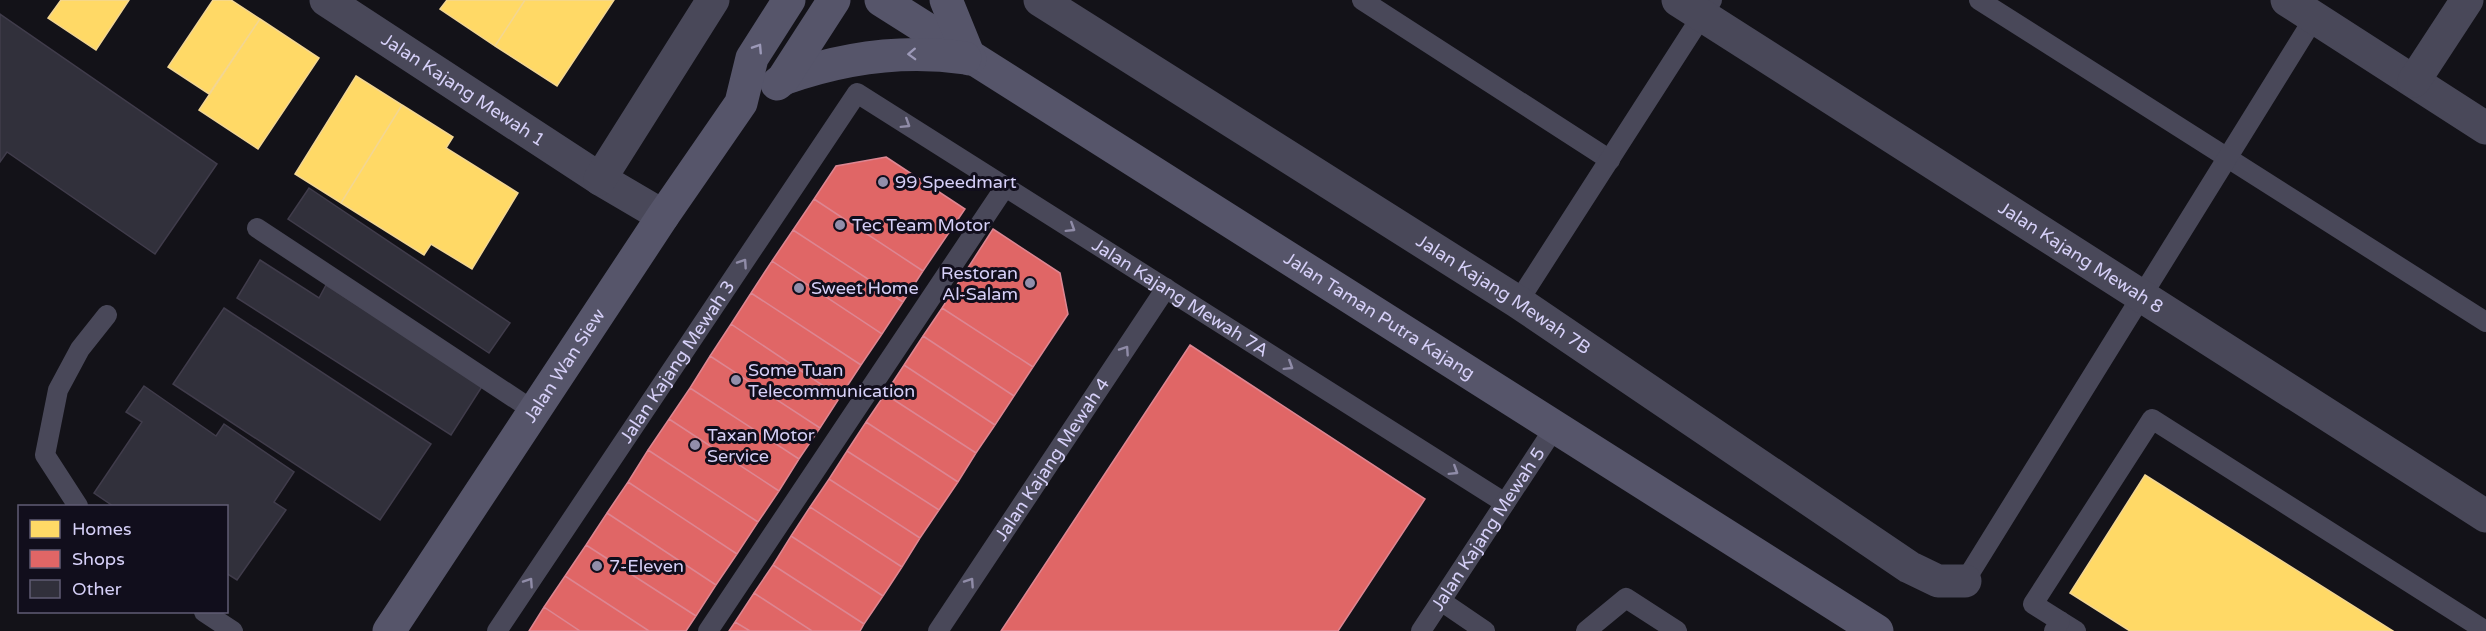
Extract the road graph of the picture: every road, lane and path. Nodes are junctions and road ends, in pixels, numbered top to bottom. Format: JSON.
{"nodes":[{"id":1,"x":326,"y":0,"type":"edge"},
{"id":2,"x":713,"y":0,"type":"edge"},
{"id":3,"x":789,"y":0,"type":"edge"},
{"id":4,"x":834,"y":0,"type":"edge"},
{"id":5,"x":881,"y":0,"type":"edge"},
{"id":6,"x":946,"y":0,"type":"edge"},
{"id":7,"x":1040,"y":0,"type":"edge"},
{"id":8,"x":1362,"y":0,"type":"edge"},
{"id":9,"x":1979,"y":0,"type":"edge"},
{"id":10,"x":2467,"y":0,"type":"edge"},
{"id":11,"x":1697,"y":5,"type":"edge"},
{"id":12,"x":2299,"y":6,"type":"edge"},
{"id":13,"x":970,"y":59,"type":"junction"},
{"id":14,"x":783,"y":79,"type":"junction"},
{"id":15,"x":2414,"y":81,"type":"junction"},
{"id":16,"x":857,"y":93,"type":"joint"},
{"id":17,"x":741,"y":103,"type":"junction"},
{"id":18,"x":2486,"y":128,"type":"edge"},
{"id":19,"x":2227,"y":157,"type":"junction"},
{"id":20,"x":1610,"y":160,"type":"junction"},
{"id":21,"x":600,"y":179,"type":"junction"},
{"id":22,"x":1005,"y":187,"type":"junction"},
{"id":23,"x":663,"y":216,"type":"junction"},
{"id":24,"x":257,"y":228,"type":"dead end"},
{"id":25,"x":1166,"y":288,"type":"junction"},
{"id":26,"x":2141,"y":298,"type":"junction"},
{"id":27,"x":1518,"y":302,"type":"junction"},
{"id":28,"x":107,"y":315,"type":"dead end"},
{"id":29,"x":2486,"y":322,"type":"edge"},
{"id":30,"x":534,"y":411,"type":"junction"},
{"id":31,"x":1555,"y":427,"type":"junction"},
{"id":32,"x":1504,"y":503,"type":"junction"},
{"id":33,"x":77,"y":505,"type":"edge"},
{"id":34,"x":2486,"y":516,"type":"edge"},
{"id":35,"x":1965,"y":581,"type":"joint"},
{"id":36,"x":1441,"y":601,"type":"junction"},
{"id":37,"x":206,"y":613,"type":"edge"},
{"id":38,"x":2063,"y":628,"type":"edge"},
{"id":39,"x":391,"y":630,"type":"edge"},
{"id":40,"x":233,"y":631,"type":"edge"},
{"id":41,"x":497,"y":631,"type":"edge"},
{"id":42,"x":708,"y":631,"type":"edge"},
{"id":43,"x":938,"y":631,"type":"edge"},
{"id":44,"x":1421,"y":631,"type":"edge"},
{"id":45,"x":1485,"y":631,"type":"edge"},
{"id":46,"x":1586,"y":631,"type":"edge"},
{"id":47,"x":1677,"y":631,"type":"edge"},
{"id":48,"x":1877,"y":631,"type":"edge"},
{"id":49,"x":2486,"y":631,"type":"edge"}],
"edges":[{"from":1,"to":21,"type":"street","name":"Jalan Kajang Mewah 1"},
{"from":2,"to":21,"type":"street"},
{"from":17,"to":3,"type":"street","name":"Jalan Wan Siew","one_way":true},
{"from":4,"to":14,"type":"street","name":"Jalan Wan Siew"},
{"from":5,"to":13,"type":"street","name":"Jalan Taman Putra Kajang"},
{"from":6,"to":13,"type":"street"},
{"from":7,"to":27,"type":"street","name":"Jalan Kajang Mewah 7B"},
{"from":8,"to":20,"type":"lane"},
{"from":9,"to":19,"type":"lane"},
{"from":10,"to":15,"type":"street"},
{"from":11,"to":20,"type":"lane"},
{"from":11,"to":26,"type":"street","name":"Jalan Kajang Mewah 8"},
{"from":12,"to":15,"type":"street"},
{"from":12,"to":19,"type":"lane"},
{"from":13,"to":14,"type":"street","one_way":true},
{"from":13,"to":31,"type":"street","name":"Jalan Taman Putra Kajang"},
{"from":14,"to":17,"type":"street","name":"Jalan Wan Siew"},
{"from":15,"to":18,"type":"street"},
{"from":16,"to":22,"type":"lane","name":"Jalan Kajang Mewah 7A","one_way":true},
{"from":41,"to":16,"type":"lane","name":"Jalan Kajang Mewah 3","one_way":true},
{"from":17,"to":23,"type":"street","name":"Jalan Wan Siew"},
{"from":19,"to":26,"type":"lane"},
{"from":19,"to":29,"type":"lane"},
{"from":20,"to":27,"type":"lane"},
{"from":21,"to":23,"type":"street","name":"Jalan Kajang Mewah 1"},
{"from":22,"to":25,"type":"lane","name":"Jalan Kajang Mewah 7A","one_way":true},
{"from":22,"to":42,"type":"lane"},
{"from":23,"to":30,"type":"street","name":"Jalan Wan Siew"},
{"from":24,"to":30,"type":"lane"},
{"from":25,"to":32,"type":"lane","name":"Jalan Kajang Mewah 7A","one_way":true},
{"from":43,"to":25,"type":"lane","name":"Jalan Kajang Mewah 4","one_way":true},
{"from":26,"to":34,"type":"street","name":"Jalan Kajang Mewah 8"},
{"from":26,"to":35,"type":"lane"},
{"from":27,"to":35,"type":"street","name":"Jalan Kajang Mewah 7B"},
{"from":28,"to":33,"type":"lane"},
{"from":30,"to":39,"type":"street","name":"Jalan Wan Siew"},
{"from":31,"to":32,"type":"lane","name":"Jalan Kajang Mewah 5"},
{"from":31,"to":48,"type":"street","name":"Jalan Taman Putra Kajang"},
{"from":32,"to":36,"type":"lane","name":"Jalan Kajang Mewah 5"},
{"from":36,"to":44,"type":"lane","name":"Jalan Kajang Mewah 5"},
{"from":36,"to":45,"type":"lane"},
{"from":37,"to":40,"type":"lane"},
{"from":38,"to":49,"type":"lane"},
{"from":46,"to":47,"type":"lane"}]}
